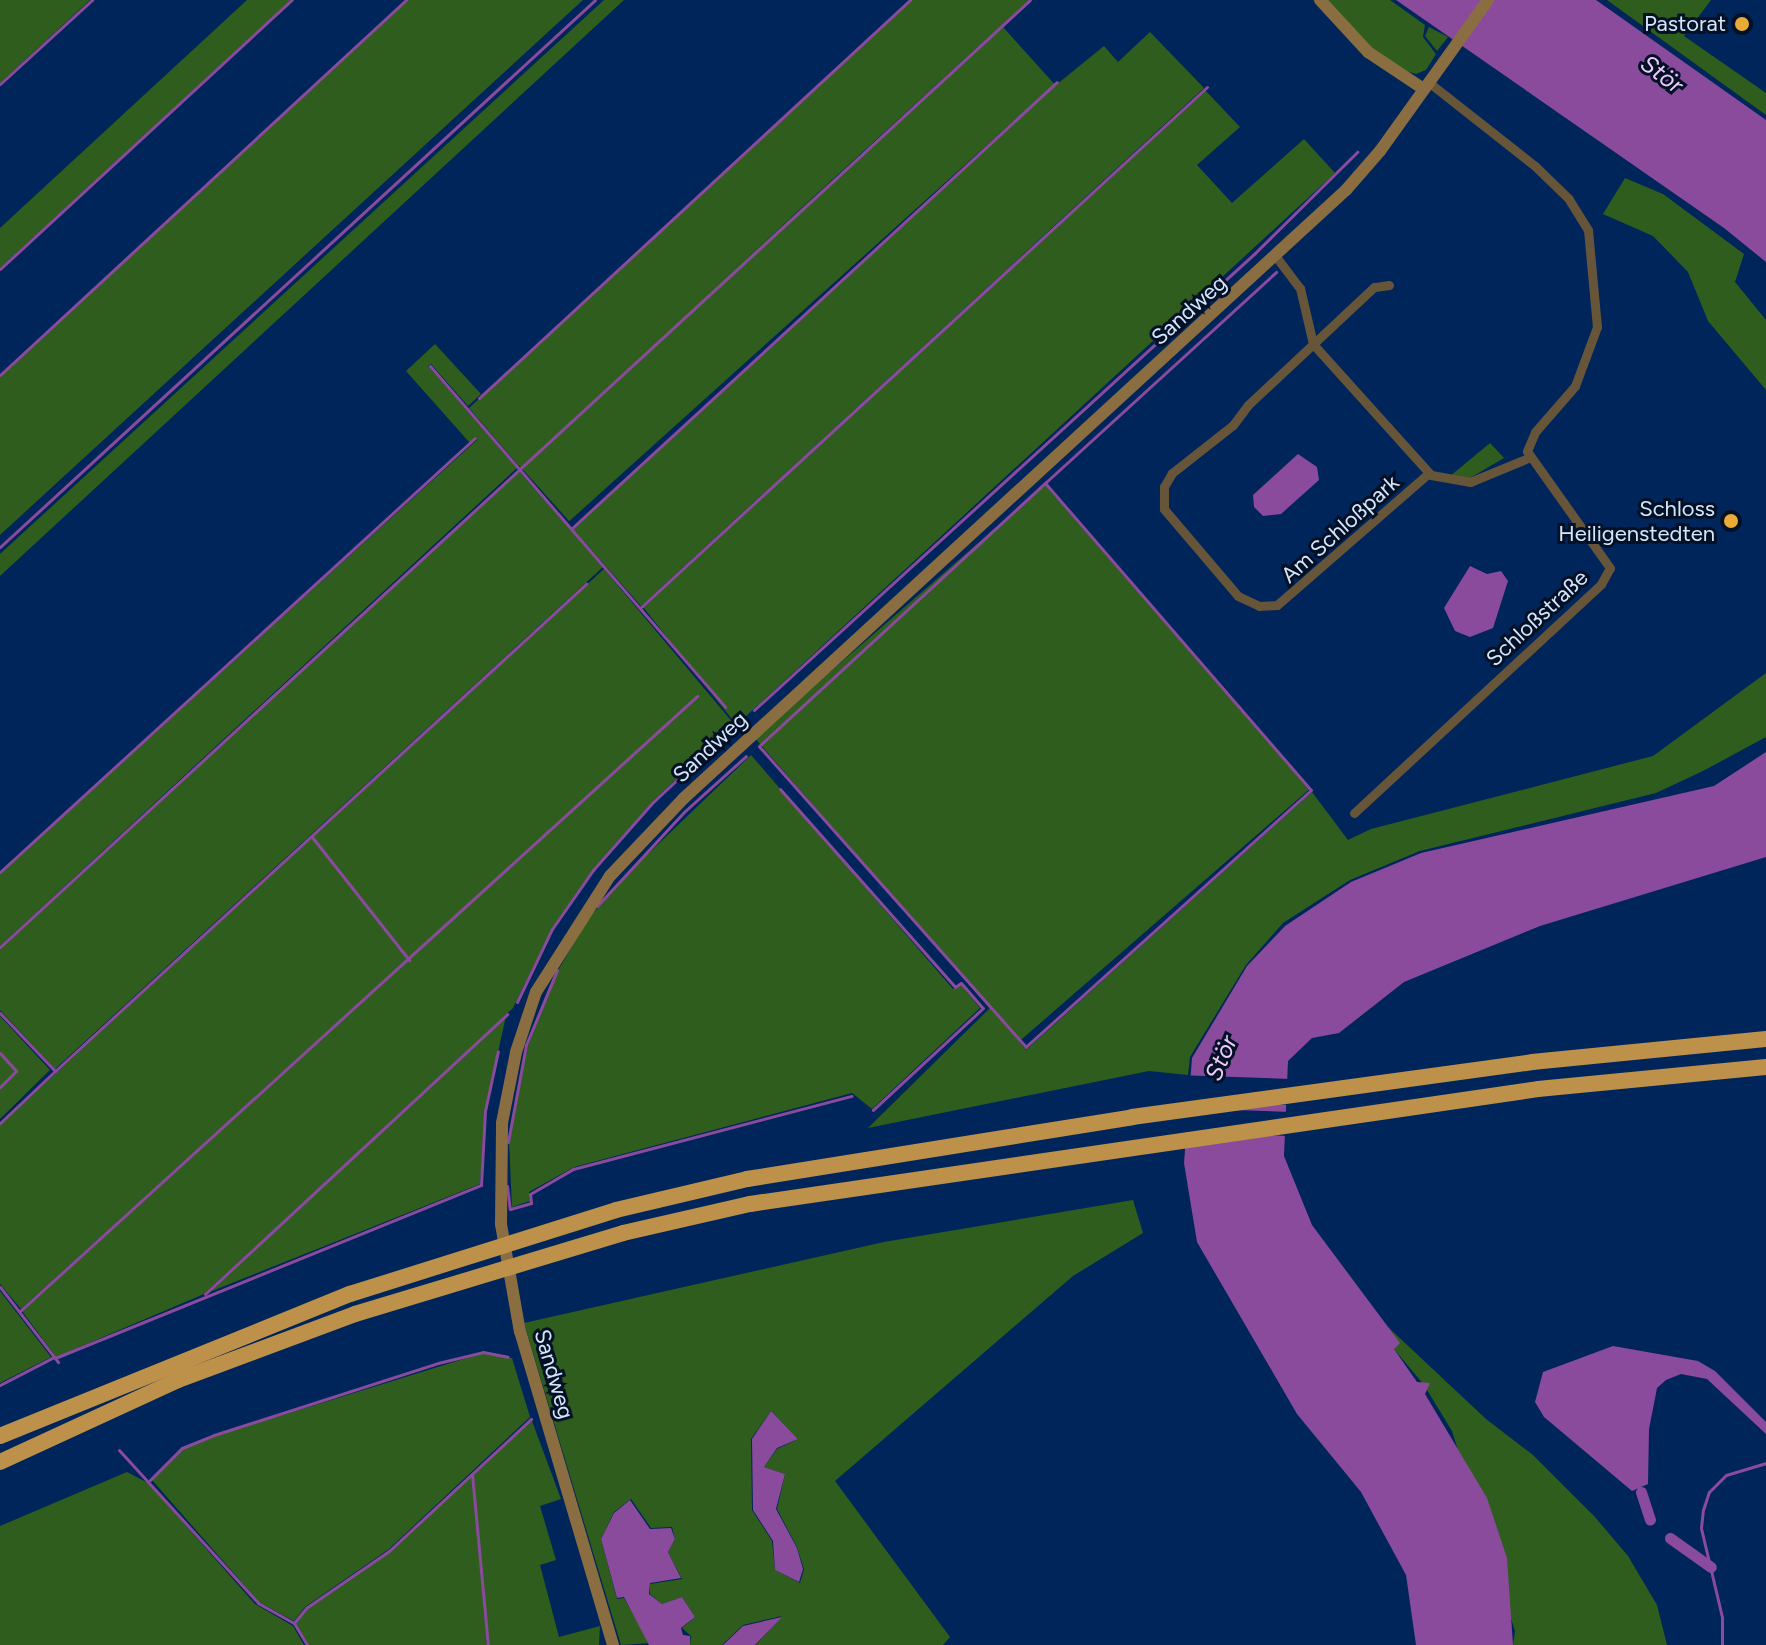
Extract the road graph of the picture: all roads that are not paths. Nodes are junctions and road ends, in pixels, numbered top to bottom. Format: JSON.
{"nodes":[{"id":1,"x":1320,"y":0,"type":"edge"},
{"id":2,"x":1488,"y":0,"type":"edge"},
{"id":3,"x":1425,"y":85,"type":"junction"},
{"id":4,"x":1277,"y":258,"type":"junction"},
{"id":5,"x":1389,"y":285,"type":"dead end"},
{"id":6,"x":1313,"y":344,"type":"junction"},
{"id":7,"x":1528,"y":458,"type":"junction"},
{"id":8,"x":1429,"y":473,"type":"junction"},
{"id":9,"x":1354,"y":813,"type":"dead end"},
{"id":10,"x":1766,"y":1039,"type":"edge"},
{"id":11,"x":1766,"y":1067,"type":"edge"},
{"id":12,"x":0,"y":1436,"type":"edge"},
{"id":13,"x":0,"y":1462,"type":"edge"},
{"id":14,"x":613,"y":1645,"type":"edge"}],
"edges":[{"from":1,"to":3,"type":"street"},
{"from":2,"to":3,"type":"street","name":"Sandweg"},
{"from":3,"to":4,"type":"street","name":"Sandweg"},
{"from":3,"to":7,"type":"street"},
{"from":4,"to":6,"type":"street"},
{"from":4,"to":14,"type":"street","name":"Sandweg"},
{"from":5,"to":6,"type":"street","name":"Am Schloßpark"},
{"from":6,"to":8,"type":"street","name":"Am Schloßpark"},
{"from":6,"to":8,"type":"street","name":"Am Schloßpark"},
{"from":7,"to":8,"type":"street","name":"Am Schloßpark"},
{"from":7,"to":9,"type":"street","name":"Schloßstraße"},
{"from":10,"to":12,"type":"highway"},
{"from":11,"to":13,"type":"highway"}]}
